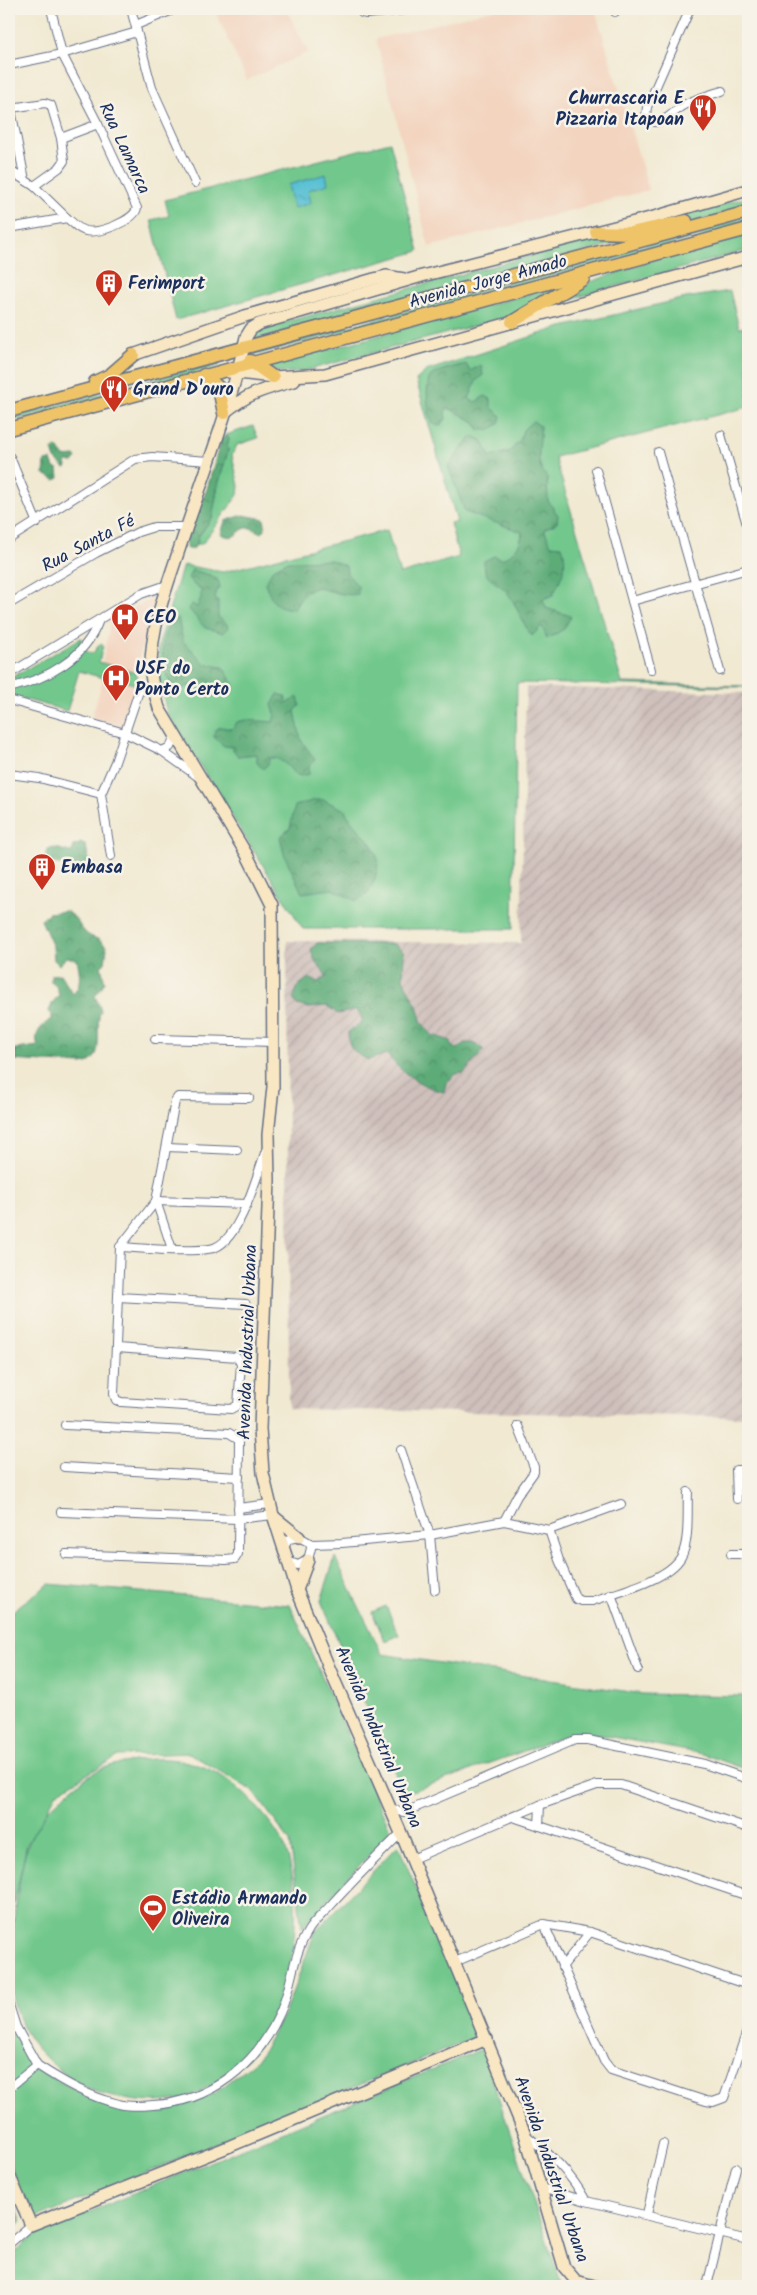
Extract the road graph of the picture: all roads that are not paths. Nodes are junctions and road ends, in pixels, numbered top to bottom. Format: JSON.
{"nodes":[{"id":1,"x":51,"y":9,"type":"edge"},
{"id":2,"x":131,"y":9,"type":"edge"},
{"id":3,"x":175,"y":9,"type":"edge"},
{"id":4,"x":360,"y":9,"type":"edge"},
{"id":5,"x":412,"y":9,"type":"edge"},
{"id":6,"x":690,"y":9,"type":"edge"},
{"id":7,"x":136,"y":29,"type":"junction"},
{"id":8,"x":62,"y":54,"type":"junction"},
{"id":9,"x":9,"y":65,"type":"edge"},
{"id":10,"x":722,"y":91,"type":"dead end"},
{"id":11,"x":10,"y":104,"type":"edge"},
{"id":12,"x":98,"y":124,"type":"junction"},
{"id":13,"x":61,"y":138,"type":"junction"},
{"id":14,"x":9,"y":170,"type":"edge"},
{"id":15,"x":25,"y":180,"type":"junction"},
{"id":16,"x":195,"y":183,"type":"dead end"},
{"id":17,"x":34,"y":186,"type":"junction"},
{"id":18,"x":748,"y":190,"type":"edge"},
{"id":19,"x":748,"y":212,"type":"edge"},
{"id":20,"x":67,"y":218,"type":"junction"},
{"id":21,"x":714,"y":221,"type":"junction"},
{"id":22,"x":9,"y":228,"type":"edge"},
{"id":23,"x":748,"y":229,"type":"edge"},
{"id":24,"x":596,"y":232,"type":"junction"},
{"id":25,"x":748,"y":257,"type":"edge"},
{"id":26,"x":596,"y":272,"type":"junction"},
{"id":27,"x":408,"y":280,"type":"junction"},
{"id":28,"x":512,"y":322,"type":"junction"},
{"id":29,"x":243,"y":348,"type":"junction"},
{"id":30,"x":133,"y":355,"type":"joint"},
{"id":31,"x":254,"y":364,"type":"junction"},
{"id":32,"x":232,"y":371,"type":"junction"},
{"id":33,"x":325,"y":374,"type":"junction"},
{"id":34,"x":204,"y":375,"type":"junction"},
{"id":35,"x":273,"y":377,"type":"junction"},
{"id":36,"x":9,"y":411,"type":"edge"},
{"id":37,"x":224,"y":414,"type":"junction"},
{"id":38,"x":9,"y":429,"type":"edge"},
{"id":39,"x":721,"y":435,"type":"dead end"},
{"id":40,"x":658,"y":452,"type":"dead end"},
{"id":41,"x":10,"y":457,"type":"edge"},
{"id":42,"x":209,"y":461,"type":"junction"},
{"id":43,"x":596,"y":470,"type":"dead end"},
{"id":44,"x":37,"y":523,"type":"junction"},
{"id":45,"x":186,"y":526,"type":"junction"},
{"id":46,"x":748,"y":528,"type":"edge"},
{"id":47,"x":9,"y":539,"type":"edge"},
{"id":48,"x":748,"y":569,"type":"edge"},
{"id":49,"x":696,"y":583,"type":"junction"},
{"id":50,"x":167,"y":585,"type":"junction"},
{"id":51,"x":632,"y":601,"type":"junction"},
{"id":52,"x":9,"y":604,"type":"edge"},
{"id":53,"x":99,"y":620,"type":"junction"},
{"id":54,"x":651,"y":670,"type":"dead end"},
{"id":55,"x":720,"y":671,"type":"dead end"},
{"id":56,"x":9,"y":674,"type":"edge"},
{"id":57,"x":9,"y":688,"type":"edge"},
{"id":58,"x":153,"y":688,"type":"junction"},
{"id":59,"x":9,"y":700,"type":"edge"},
{"id":60,"x":125,"y":733,"type":"junction"},
{"id":61,"x":175,"y":736,"type":"junction"},
{"id":62,"x":162,"y":751,"type":"junction"},
{"id":63,"x":9,"y":774,"type":"edge"},
{"id":64,"x":203,"y":781,"type":"junction"},
{"id":65,"x":101,"y":794,"type":"junction"},
{"id":66,"x":111,"y":856,"type":"dead end"},
{"id":67,"x":154,"y":1039,"type":"dead end"},
{"id":68,"x":273,"y":1042,"type":"junction"},
{"id":69,"x":249,"y":1098,"type":"dead end"},
{"id":70,"x":268,"y":1144,"type":"junction"},
{"id":71,"x":167,"y":1147,"type":"junction"},
{"id":72,"x":237,"y":1150,"type":"dead end"},
{"id":73,"x":269,"y":1174,"type":"junction"},
{"id":74,"x":256,"y":1177,"type":"junction"},
{"id":75,"x":156,"y":1201,"type":"junction"},
{"id":76,"x":247,"y":1204,"type":"junction"},
{"id":77,"x":120,"y":1248,"type":"junction"},
{"id":78,"x":172,"y":1249,"type":"junction"},
{"id":79,"x":118,"y":1298,"type":"junction"},
{"id":80,"x":246,"y":1304,"type":"dead end"},
{"id":81,"x":117,"y":1348,"type":"junction"},
{"id":82,"x":64,"y":1424,"type":"dead end"},
{"id":83,"x":518,"y":1426,"type":"dead end"},
{"id":84,"x":401,"y":1450,"type":"dead end"},
{"id":85,"x":64,"y":1467,"type":"dead end"},
{"id":86,"x":748,"y":1470,"type":"edge"},
{"id":87,"x":239,"y":1477,"type":"junction"},
{"id":88,"x":688,"y":1492,"type":"dead end"},
{"id":89,"x":737,"y":1499,"type":"dead end"},
{"id":90,"x":621,"y":1504,"type":"dead end"},
{"id":91,"x":238,"y":1508,"type":"junction"},
{"id":92,"x":271,"y":1510,"type":"junction"},
{"id":93,"x":61,"y":1512,"type":"dead end"},
{"id":94,"x":237,"y":1519,"type":"junction"},
{"id":95,"x":504,"y":1521,"type":"junction"},
{"id":96,"x":549,"y":1530,"type":"junction"},
{"id":97,"x":430,"y":1535,"type":"junction"},
{"id":98,"x":299,"y":1537,"type":"junction"},
{"id":99,"x":312,"y":1544,"type":"junction"},
{"id":100,"x":283,"y":1548,"type":"junction"},
{"id":101,"x":66,"y":1554,"type":"dead end"},
{"id":102,"x":731,"y":1554,"type":"dead end"},
{"id":103,"x":748,"y":1554,"type":"edge"},
{"id":104,"x":308,"y":1560,"type":"junction"},
{"id":105,"x":287,"y":1561,"type":"junction"},
{"id":106,"x":298,"y":1590,"type":"junction"},
{"id":107,"x":435,"y":1590,"type":"dead end"},
{"id":108,"x":611,"y":1594,"type":"junction"},
{"id":109,"x":638,"y":1669,"type":"dead end"},
{"id":110,"x":748,"y":1779,"type":"edge"},
{"id":111,"x":540,"y":1805,"type":"junction"},
{"id":112,"x":391,"y":1810,"type":"junction"},
{"id":113,"x":405,"y":1812,"type":"junction"},
{"id":114,"x":512,"y":1817,"type":"junction"},
{"id":115,"x":539,"y":1826,"type":"junction"},
{"id":116,"x":748,"y":1828,"type":"edge"},
{"id":117,"x":400,"y":1829,"type":"junction"},
{"id":118,"x":412,"y":1859,"type":"junction"},
{"id":119,"x":748,"y":1896,"type":"edge"},
{"id":120,"x":544,"y":1924,"type":"junction"},
{"id":121,"x":590,"y":1932,"type":"junction"},
{"id":122,"x":455,"y":1962,"type":"junction"},
{"id":123,"x":562,"y":1966,"type":"junction"},
{"id":124,"x":748,"y":1985,"type":"edge"},
{"id":125,"x":9,"y":2005,"type":"edge"},
{"id":126,"x":748,"y":2028,"type":"edge"},
{"id":127,"x":487,"y":2039,"type":"junction"},
{"id":128,"x":37,"y":2065,"type":"junction"},
{"id":129,"x":9,"y":2088,"type":"edge"},
{"id":130,"x":525,"y":2134,"type":"junction"},
{"id":131,"x":663,"y":2144,"type":"dead end"},
{"id":132,"x":736,"y":2168,"type":"dead end"},
{"id":133,"x":9,"y":2175,"type":"edge"},
{"id":134,"x":541,"y":2188,"type":"junction"},
{"id":135,"x":586,"y":2201,"type":"junction"},
{"id":136,"x":647,"y":2214,"type":"junction"},
{"id":137,"x":31,"y":2225,"type":"junction"},
{"id":138,"x":720,"y":2232,"type":"junction"},
{"id":139,"x":748,"y":2240,"type":"edge"},
{"id":140,"x":9,"y":2244,"type":"edge"},
{"id":141,"x":594,"y":2286,"type":"edge"},
{"id":142,"x":707,"y":2286,"type":"edge"}],
"edges":[{"from":1,"to":8,"type":"street","name":"Rua Lamarca"},
{"from":2,"to":7,"type":"street"},
{"from":3,"to":7,"type":"street"},
{"from":4,"to":5,"type":"street"},
{"from":6,"to":10,"type":"street"},
{"from":7,"to":8,"type":"street"},
{"from":7,"to":16,"type":"street"},
{"from":8,"to":9,"type":"street"},
{"from":8,"to":12,"type":"street","name":"Rua Lamarca"},
{"from":11,"to":13,"type":"street"},
{"from":11,"to":15,"type":"street"},
{"from":12,"to":13,"type":"street"},
{"from":12,"to":20,"type":"street","name":"Rua Lamarca"},
{"from":13,"to":17,"type":"street"},
{"from":14,"to":15,"type":"street"},
{"from":15,"to":17,"type":"street"},
{"from":17,"to":20,"type":"street"},
{"from":18,"to":24,"type":"street","name":"Avenida Jorge Amado"},
{"from":19,"to":21,"type":"main road","name":"Avenida Jorge Amado"},
{"from":20,"to":22,"type":"street"},
{"from":21,"to":24,"type":"main road"},
{"from":21,"to":29,"type":"main road","name":"Avenida Jorge Amado"},
{"from":23,"to":26,"type":"main road","name":"Avenida Jorge Amado"},
{"from":24,"to":27,"type":"street","name":"Avenida Jorge Amado"},
{"from":25,"to":28,"type":"street"},
{"from":26,"to":28,"type":"main road"},
{"from":26,"to":31,"type":"main road","name":"Avenida Jorge Amado"},
{"from":27,"to":29,"type":"street","name":"Avenida Jorge Amado"},
{"from":27,"to":30,"type":"street","name":"Avenida Jorge Amado"},
{"from":28,"to":33,"type":"street"},
{"from":29,"to":31,"type":"main road"},
{"from":29,"to":32,"type":"street","name":"Avenida Jorge Amado"},
{"from":29,"to":36,"type":"main road","name":"Avenida Jorge Amado"},
{"from":30,"to":36,"type":"main road"},
{"from":31,"to":32,"type":"main road","name":"Avenida Jorge Amado"},
{"from":31,"to":35,"type":"main road"},
{"from":32,"to":34,"type":"main road","name":"Avenida Jorge Amado"},
{"from":32,"to":35,"type":"street"},
{"from":32,"to":37,"type":"street","name":"Avenida Industrial Urbana"},
{"from":33,"to":35,"type":"street"},
{"from":33,"to":37,"type":"street"},
{"from":34,"to":37,"type":"main road"},
{"from":34,"to":38,"type":"main road","name":"Avenida Jorge Amado"},
{"from":37,"to":42,"type":"street","name":"Avenida Industrial Urbana"},
{"from":39,"to":46,"type":"street"},
{"from":40,"to":49,"type":"street"},
{"from":41,"to":44,"type":"street"},
{"from":42,"to":44,"type":"street"},
{"from":42,"to":45,"type":"street","name":"Avenida Industrial Urbana"},
{"from":43,"to":51,"type":"street"},
{"from":44,"to":47,"type":"street"},
{"from":45,"to":50,"type":"street","name":"Avenida Industrial Urbana"},
{"from":45,"to":52,"type":"street","name":"Rua Santa Fé"},
{"from":48,"to":49,"type":"street"},
{"from":49,"to":51,"type":"street"},
{"from":49,"to":55,"type":"street"},
{"from":50,"to":53,"type":"street"},
{"from":50,"to":58,"type":"street","name":"Avenida Industrial Urbana"},
{"from":51,"to":54,"type":"street"},
{"from":53,"to":56,"type":"street"},
{"from":53,"to":57,"type":"street"},
{"from":58,"to":60,"type":"street"},
{"from":58,"to":61,"type":"street","name":"Avenida Industrial Urbana"},
{"from":59,"to":60,"type":"street"},
{"from":60,"to":62,"type":"street"},
{"from":60,"to":65,"type":"street"},
{"from":61,"to":62,"type":"street"},
{"from":61,"to":64,"type":"street","name":"Avenida Industrial Urbana"},
{"from":62,"to":64,"type":"street"},
{"from":63,"to":65,"type":"street"},
{"from":64,"to":68,"type":"street","name":"Avenida Industrial Urbana"},
{"from":65,"to":66,"type":"street"},
{"from":67,"to":68,"type":"street"},
{"from":68,"to":70,"type":"street","name":"Avenida Industrial Urbana"},
{"from":69,"to":71,"type":"street"},
{"from":70,"to":73,"type":"street","name":"Avenida Industrial Urbana"},
{"from":70,"to":74,"type":"street"},
{"from":71,"to":72,"type":"street"},
{"from":71,"to":75,"type":"street"},
{"from":73,"to":74,"type":"street"},
{"from":73,"to":92,"type":"street","name":"Avenida Industrial Urbana"},
{"from":74,"to":76,"type":"street"},
{"from":75,"to":76,"type":"street"},
{"from":75,"to":77,"type":"street"},
{"from":75,"to":78,"type":"street"},
{"from":76,"to":78,"type":"street"},
{"from":77,"to":78,"type":"street"},
{"from":77,"to":79,"type":"street"},
{"from":79,"to":80,"type":"street"},
{"from":79,"to":81,"type":"street"},
{"from":81,"to":81,"type":"street"},
{"from":82,"to":87,"type":"street"},
{"from":83,"to":95,"type":"street"},
{"from":84,"to":97,"type":"street"},
{"from":85,"to":87,"type":"street"},
{"from":86,"to":89,"type":"street"},
{"from":87,"to":91,"type":"street"},
{"from":88,"to":108,"type":"street"},
{"from":90,"to":96,"type":"street"},
{"from":91,"to":92,"type":"street"},
{"from":91,"to":94,"type":"street"},
{"from":92,"to":94,"type":"street"},
{"from":92,"to":98,"type":"street"},
{"from":92,"to":100,"type":"street","name":"Avenida Industrial Urbana"},
{"from":93,"to":94,"type":"street"},
{"from":94,"to":101,"type":"street"},
{"from":95,"to":96,"type":"street"},
{"from":95,"to":97,"type":"street"},
{"from":96,"to":108,"type":"street"},
{"from":97,"to":99,"type":"street"},
{"from":97,"to":107,"type":"street"},
{"from":98,"to":99,"type":"street"},
{"from":98,"to":100,"type":"street"},
{"from":99,"to":104,"type":"street"},
{"from":100,"to":105,"type":"street","name":"Avenida Industrial Urbana"},
{"from":102,"to":103,"type":"street"},
{"from":104,"to":105,"type":"street"},
{"from":104,"to":106,"type":"street"},
{"from":105,"to":106,"type":"street","name":"Avenida Industrial Urbana"},
{"from":106,"to":112,"type":"street","name":"Avenida Industrial Urbana"},
{"from":108,"to":109,"type":"street"},
{"from":110,"to":113,"type":"street"},
{"from":111,"to":114,"type":"street"},
{"from":111,"to":115,"type":"street"},
{"from":111,"to":116,"type":"street"},
{"from":112,"to":113,"type":"street"},
{"from":112,"to":117,"type":"street","name":"Avenida Industrial Urbana"},
{"from":113,"to":117,"type":"street"},
{"from":114,"to":115,"type":"street"},
{"from":114,"to":118,"type":"street"},
{"from":115,"to":119,"type":"street"},
{"from":117,"to":118,"type":"street","name":"Avenida Industrial Urbana"},
{"from":117,"to":128,"type":"street"},
{"from":118,"to":122,"type":"street","name":"Avenida Industrial Urbana"},
{"from":120,"to":121,"type":"street"},
{"from":120,"to":122,"type":"street"},
{"from":120,"to":123,"type":"street"},
{"from":121,"to":123,"type":"street"},
{"from":121,"to":124,"type":"street"},
{"from":122,"to":127,"type":"street","name":"Avenida Industrial Urbana"},
{"from":123,"to":126,"type":"street"},
{"from":125,"to":128,"type":"street"},
{"from":127,"to":130,"type":"street","name":"Avenida Industrial Urbana"},
{"from":127,"to":137,"type":"street"},
{"from":128,"to":129,"type":"street"},
{"from":130,"to":134,"type":"street","name":"Avenida Industrial Urbana"},
{"from":130,"to":135,"type":"street"},
{"from":131,"to":136,"type":"street"},
{"from":132,"to":138,"type":"street"},
{"from":133,"to":137,"type":"street"},
{"from":134,"to":135,"type":"street"},
{"from":134,"to":141,"type":"street","name":"Avenida Industrial Urbana"},
{"from":135,"to":136,"type":"street"},
{"from":136,"to":138,"type":"street"},
{"from":137,"to":140,"type":"street"},
{"from":138,"to":139,"type":"street"},
{"from":138,"to":142,"type":"street"}]}
